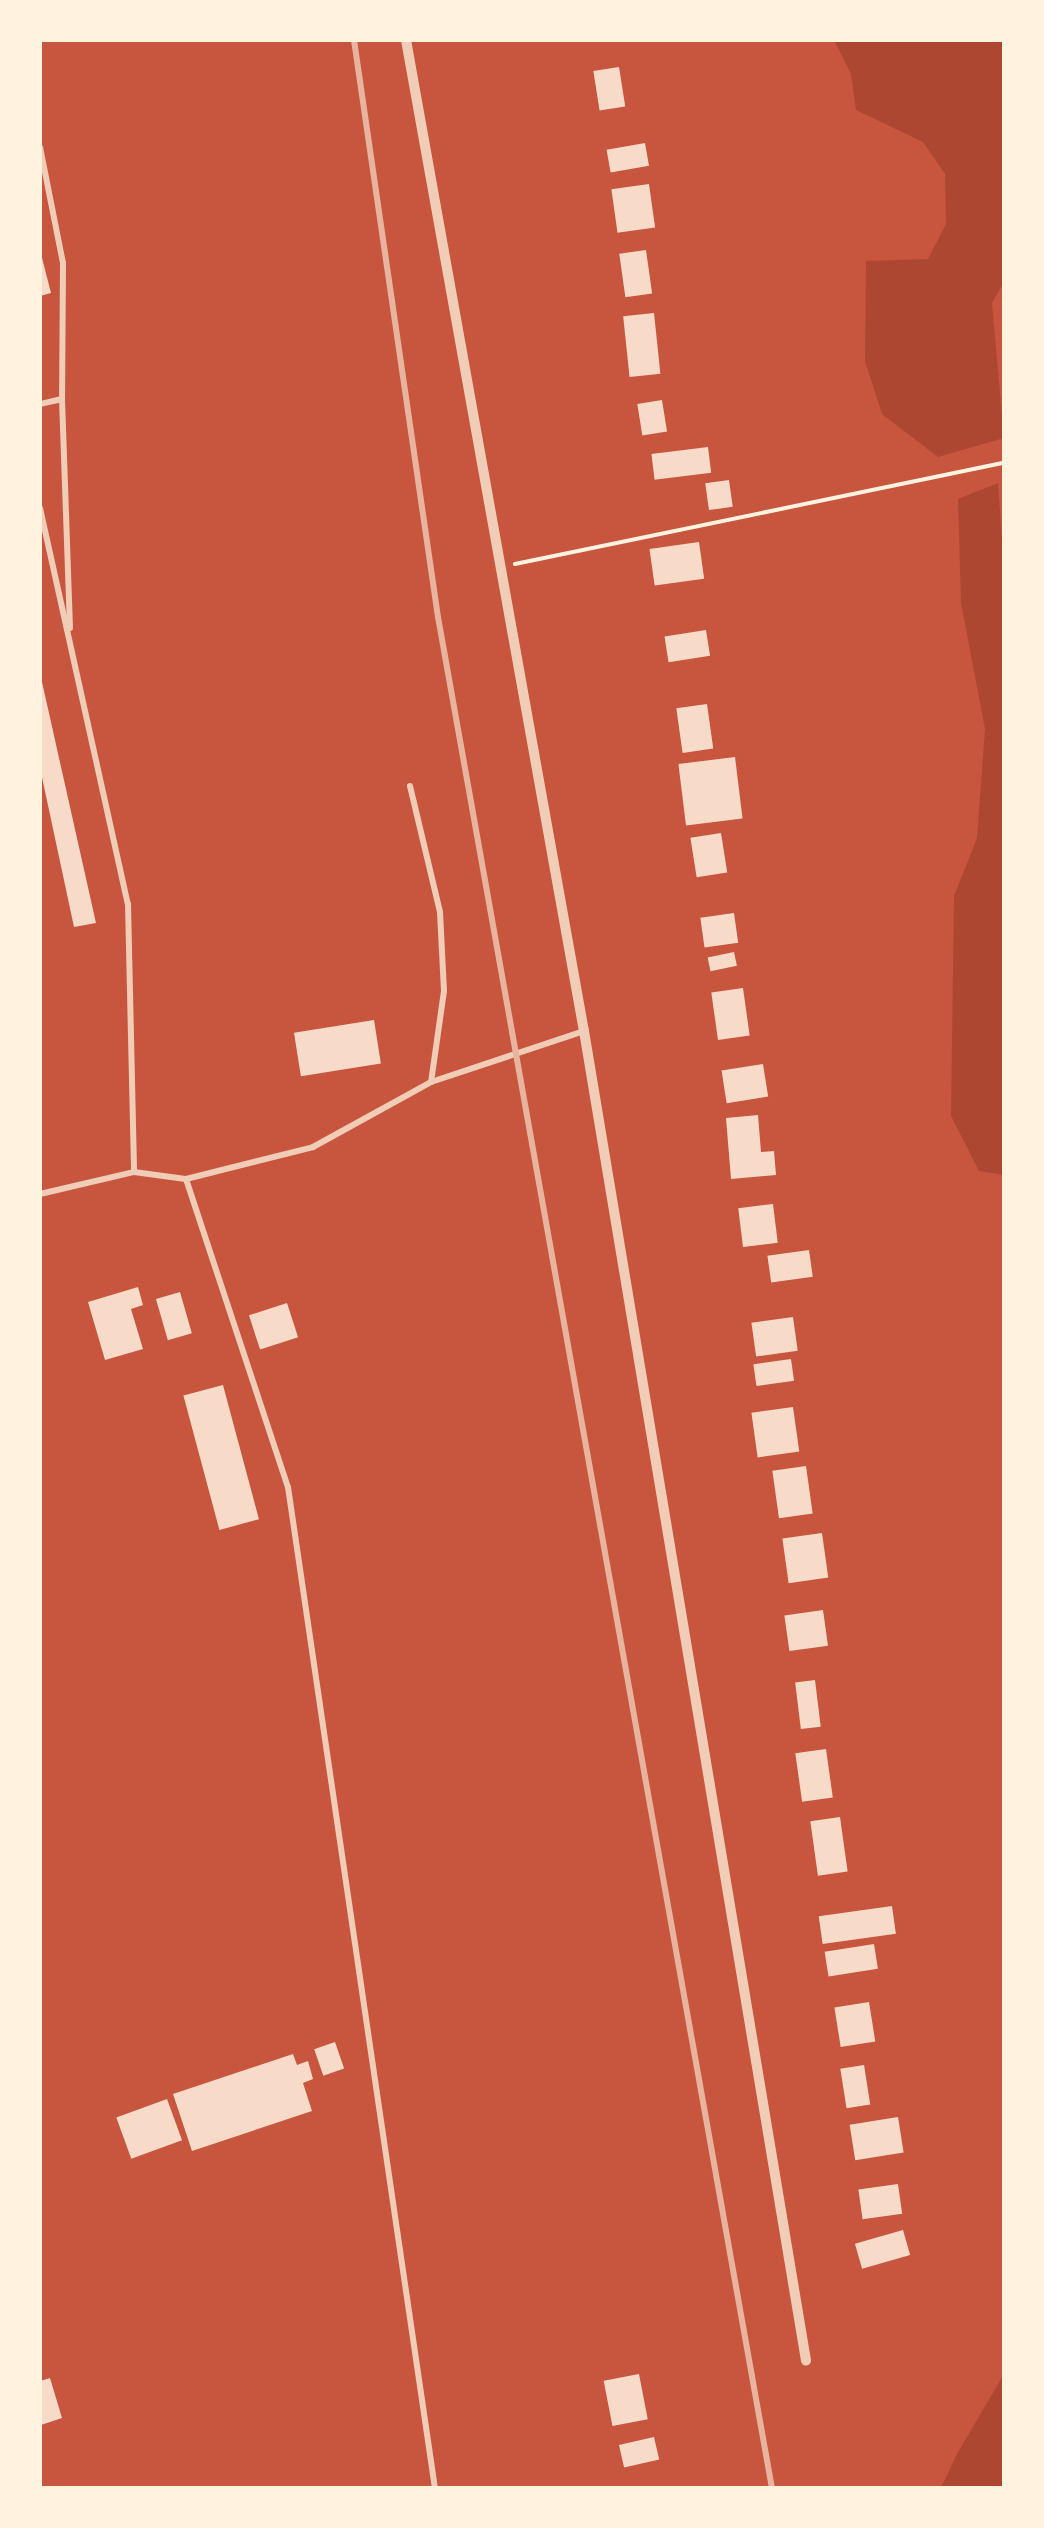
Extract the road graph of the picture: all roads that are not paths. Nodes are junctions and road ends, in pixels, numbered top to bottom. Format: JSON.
{"nodes":[{"id":1,"x":406,"y":40,"type":"edge"},
{"id":2,"x":40,"y":147,"type":"edge"},
{"id":3,"x":62,"y":399,"type":"junction"},
{"id":4,"x":40,"y":404,"type":"edge"},
{"id":5,"x":40,"y":508,"type":"edge"},
{"id":6,"x":71,"y":647,"type":"junction"},
{"id":7,"x":410,"y":786,"type":"dead end"},
{"id":8,"x":584,"y":1031,"type":"junction"},
{"id":9,"x":431,"y":1082,"type":"junction"},
{"id":10,"x":134,"y":1172,"type":"junction"},
{"id":11,"x":186,"y":1179,"type":"junction"},
{"id":12,"x":40,"y":1194,"type":"edge"},
{"id":13,"x":806,"y":2361,"type":"dead end"},
{"id":14,"x":435,"y":2488,"type":"edge"}],
"edges":[{"from":1,"to":8,"type":"street"},
{"from":2,"to":3,"type":"lane"},
{"from":3,"to":4,"type":"lane"},
{"from":3,"to":6,"type":"lane"},
{"from":5,"to":6,"type":"lane"},
{"from":6,"to":10,"type":"lane"},
{"from":7,"to":9,"type":"lane"},
{"from":8,"to":9,"type":"lane"},
{"from":8,"to":13,"type":"street"},
{"from":9,"to":11,"type":"lane"},
{"from":10,"to":11,"type":"lane"},
{"from":10,"to":12,"type":"lane"},
{"from":11,"to":14,"type":"lane"}]}
